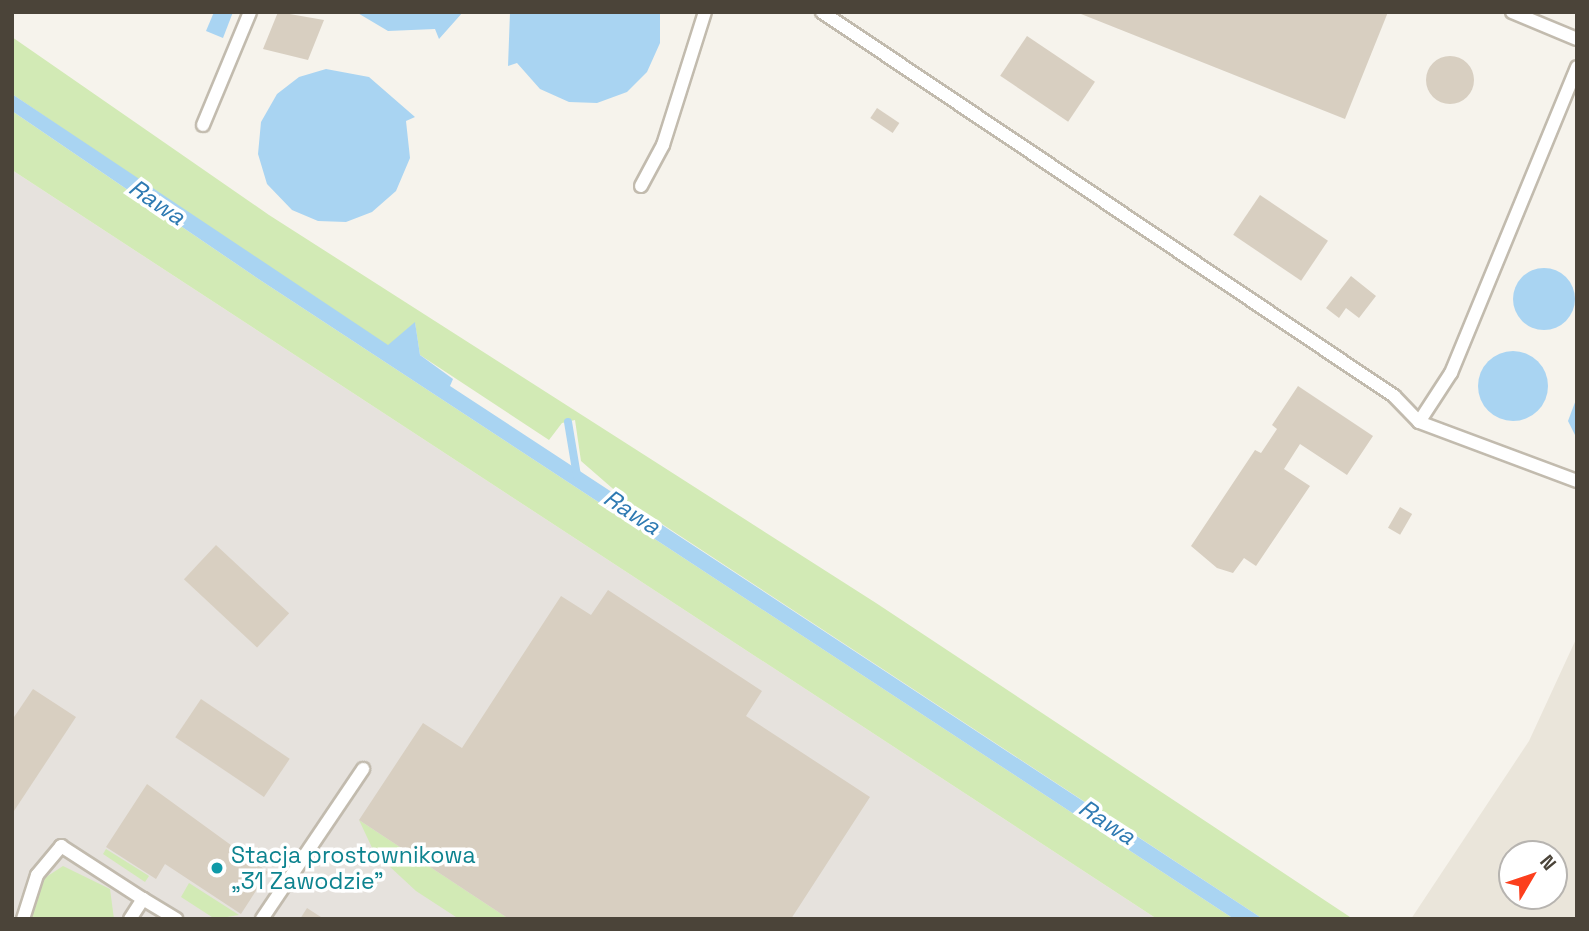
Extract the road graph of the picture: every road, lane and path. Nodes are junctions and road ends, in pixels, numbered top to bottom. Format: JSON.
{"nodes":[{"id":1,"x":250,"y":12,"type":"edge"},
{"id":2,"x":705,"y":12,"type":"edge"},
{"id":3,"x":822,"y":12,"type":"edge"},
{"id":4,"x":1512,"y":12,"type":"edge"},
{"id":5,"x":1577,"y":39,"type":"edge"},
{"id":6,"x":1577,"y":67,"type":"edge"},
{"id":7,"x":203,"y":125,"type":"dead end"},
{"id":8,"x":641,"y":186,"type":"dead end"},
{"id":9,"x":1419,"y":422,"type":"junction"},
{"id":10,"x":1577,"y":481,"type":"edge"},
{"id":11,"x":363,"y":769,"type":"dead end"},
{"id":12,"x":143,"y":899,"type":"junction"},
{"id":13,"x":23,"y":919,"type":"edge"},
{"id":14,"x":130,"y":919,"type":"edge"},
{"id":15,"x":176,"y":919,"type":"edge"},
{"id":16,"x":262,"y":919,"type":"edge"}],
"edges":[{"from":1,"to":7,"type":"lane"},
{"from":2,"to":8,"type":"lane"},
{"from":3,"to":9,"type":"lane"},
{"from":4,"to":5,"type":"lane"},
{"from":6,"to":9,"type":"lane"},
{"from":9,"to":10,"type":"lane"},
{"from":11,"to":16,"type":"lane"},
{"from":12,"to":13,"type":"lane"},
{"from":12,"to":14,"type":"lane"},
{"from":12,"to":15,"type":"lane"}]}
